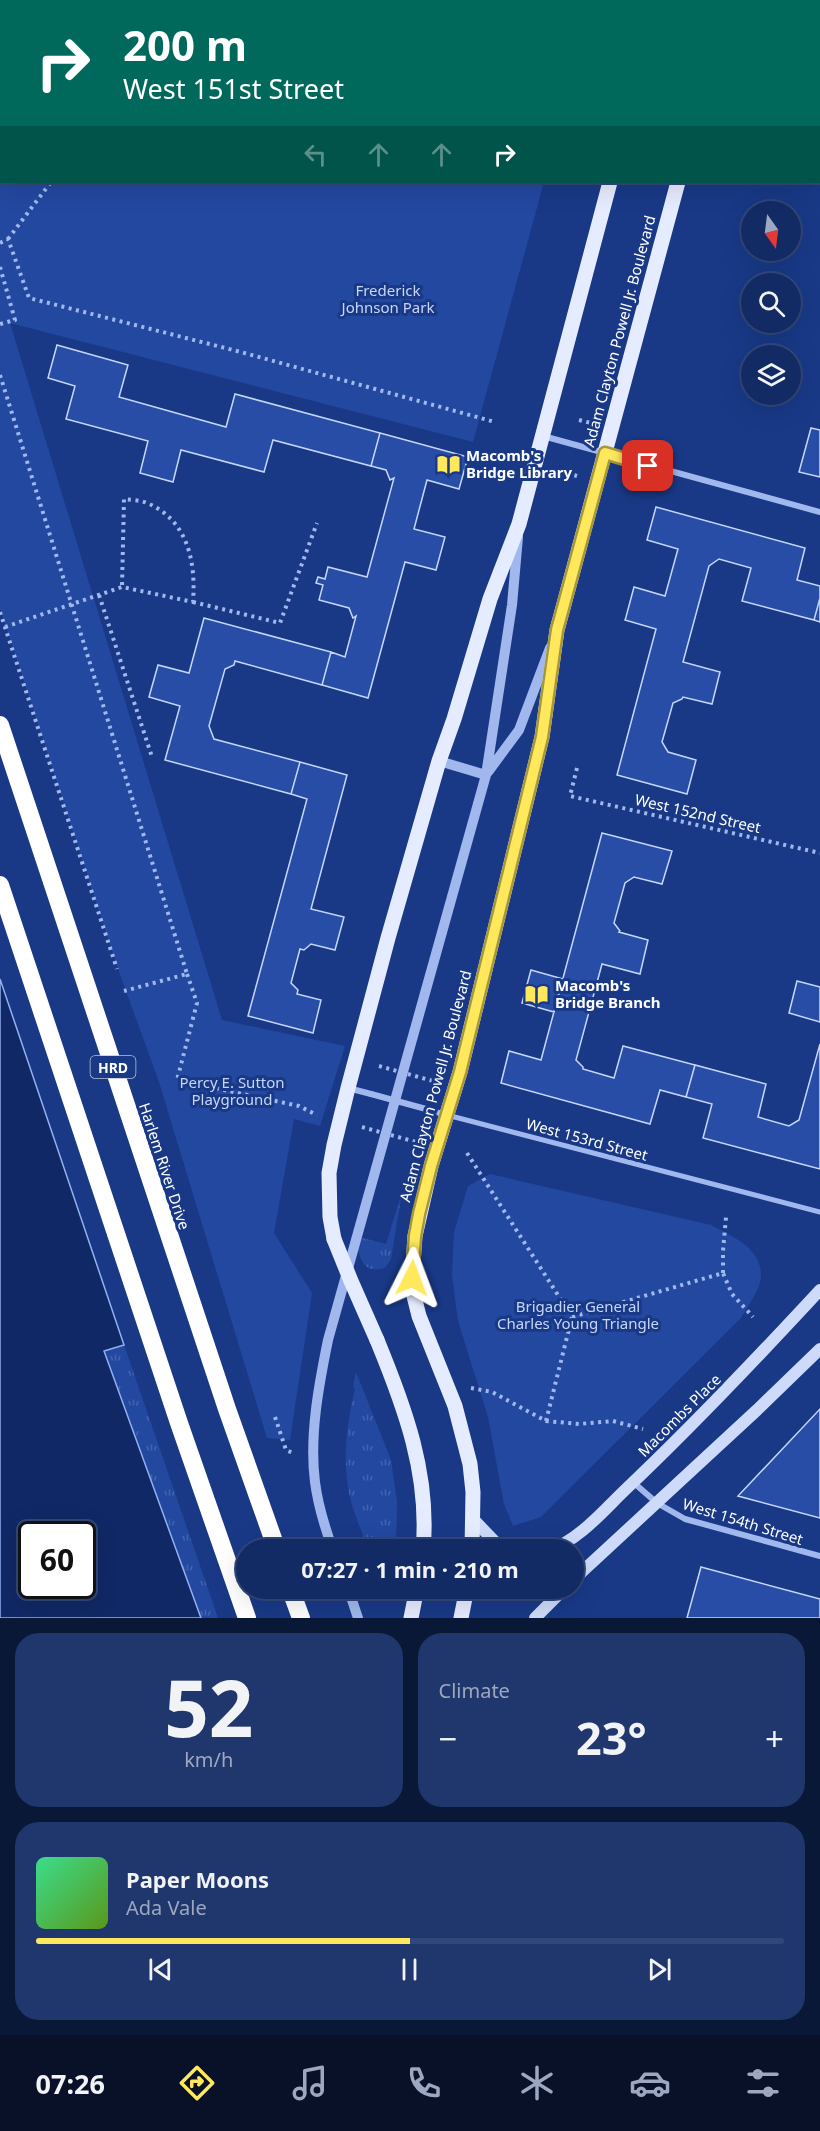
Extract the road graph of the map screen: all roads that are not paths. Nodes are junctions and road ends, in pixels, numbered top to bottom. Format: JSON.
{"nodes":[{"id":1,"x":609,"y":183,"type":"edge"},
{"id":2,"x":678,"y":183,"type":"edge"},
{"id":3,"x":542,"y":436,"type":"junction"},
{"id":4,"x":605,"y":453,"type":"junction"},
{"id":5,"x":820,"y":512,"type":"edge"},
{"id":6,"x":519,"y":524,"type":"junction"},
{"id":7,"x":557,"y":630,"type":"junction"},
{"id":8,"x":0,"y":725,"type":"edge"},
{"id":9,"x":439,"y":761,"type":"junction"},
{"id":10,"x":486,"y":775,"type":"junction"},
{"id":11,"x":0,"y":885,"type":"edge"},
{"id":12,"x":348,"y":1088,"type":"junction"},
{"id":13,"x":447,"y":1115,"type":"junction"},
{"id":14,"x":820,"y":1212,"type":"edge"},
{"id":15,"x":820,"y":1290,"type":"edge"},
{"id":16,"x":820,"y":1349,"type":"edge"},
{"id":17,"x":633,"y":1482,"type":"junction"},
{"id":18,"x":657,"y":1503,"type":"junction"},
{"id":19,"x":474,"y":1520,"type":"junction"},
{"id":20,"x":272,"y":1539,"type":"edge"},
{"id":21,"x":330,"y":1539,"type":"edge"},
{"id":22,"x":424,"y":1539,"type":"edge"},
{"id":23,"x":473,"y":1539,"type":"edge"},
{"id":24,"x":492,"y":1539,"type":"edge"},
{"id":25,"x":570,"y":1539,"type":"edge"},
{"id":26,"x":820,"y":1556,"type":"edge"},
{"id":27,"x":584,"y":1570,"type":"edge"},
{"id":28,"x":294,"y":1599,"type":"edge"},
{"id":29,"x":352,"y":1599,"type":"edge"},
{"id":30,"x":415,"y":1599,"type":"edge"},
{"id":31,"x":465,"y":1599,"type":"edge"},
{"id":32,"x":554,"y":1599,"type":"edge"},
{"id":33,"x":247,"y":1618,"type":"edge"},
{"id":34,"x":301,"y":1618,"type":"edge"},
{"id":35,"x":358,"y":1618,"type":"edge"},
{"id":36,"x":411,"y":1618,"type":"edge"},
{"id":37,"x":461,"y":1618,"type":"edge"},
{"id":38,"x":535,"y":1618,"type":"edge"}],
"edges":[{"from":1,"to":3,"type":"main road","name":"Adam Clayton Powell Jr. Boulevard"},
{"from":2,"to":4,"type":"main road","name":"Adam Clayton Powell Jr. Boulevard"},
{"from":3,"to":4,"type":"street"},
{"from":3,"to":6,"type":"main road","name":"Adam Clayton Powell Jr. Boulevard"},
{"from":4,"to":5,"type":"street"},
{"from":4,"to":7,"type":"main road","name":"Adam Clayton Powell Jr. Boulevard"},
{"from":6,"to":9,"type":"main road","name":"Adam Clayton Powell Jr. Boulevard"},
{"from":6,"to":10,"type":"street","name":"Adam Clayton Powell Jr. Boulevard"},
{"from":7,"to":10,"type":"street","name":"Adam Clayton Powell Jr. Boulevard"},
{"from":7,"to":13,"type":"main road","name":"Adam Clayton Powell Jr. Boulevard"},
{"from":8,"to":20,"type":"highway","name":"Harlem River Drive","number":"HRD"},
{"from":9,"to":10,"type":"street"},
{"from":9,"to":12,"type":"main road","name":"Adam Clayton Powell Jr. Boulevard"},
{"from":10,"to":21,"type":"street","name":"Adam Clayton Powell Jr. Boulevard"},
{"from":11,"to":33,"type":"highway"},
{"from":12,"to":13,"type":"street","name":"West 153rd Street","bridge":true},
{"from":12,"to":22,"type":"main road","name":"Adam Clayton Powell Jr. Boulevard","bridge":true},
{"from":13,"to":14,"type":"street","name":"West 153rd Street"},
{"from":13,"to":19,"type":"main road","name":"Adam Clayton Powell Jr. Boulevard"},
{"from":15,"to":17,"type":"main road","name":"Macombs Place"},
{"from":16,"to":18,"type":"main road"},
{"from":17,"to":18,"type":"street","name":"West 154th Street"},
{"from":17,"to":25,"type":"main road","name":"Macombs Place"},
{"from":18,"to":26,"type":"street","name":"West 154th Street"},
{"from":18,"to":27,"type":"main road"},
{"from":19,"to":23,"type":"main road","name":"Adam Clayton Powell Jr. Boulevard"},
{"from":19,"to":24,"type":"main road"},
{"from":28,"to":34,"type":"highway"},
{"from":29,"to":35,"type":"street"},
{"from":30,"to":36,"type":"main road"},
{"from":31,"to":37,"type":"main road"},
{"from":32,"to":38,"type":"main road"}]}
